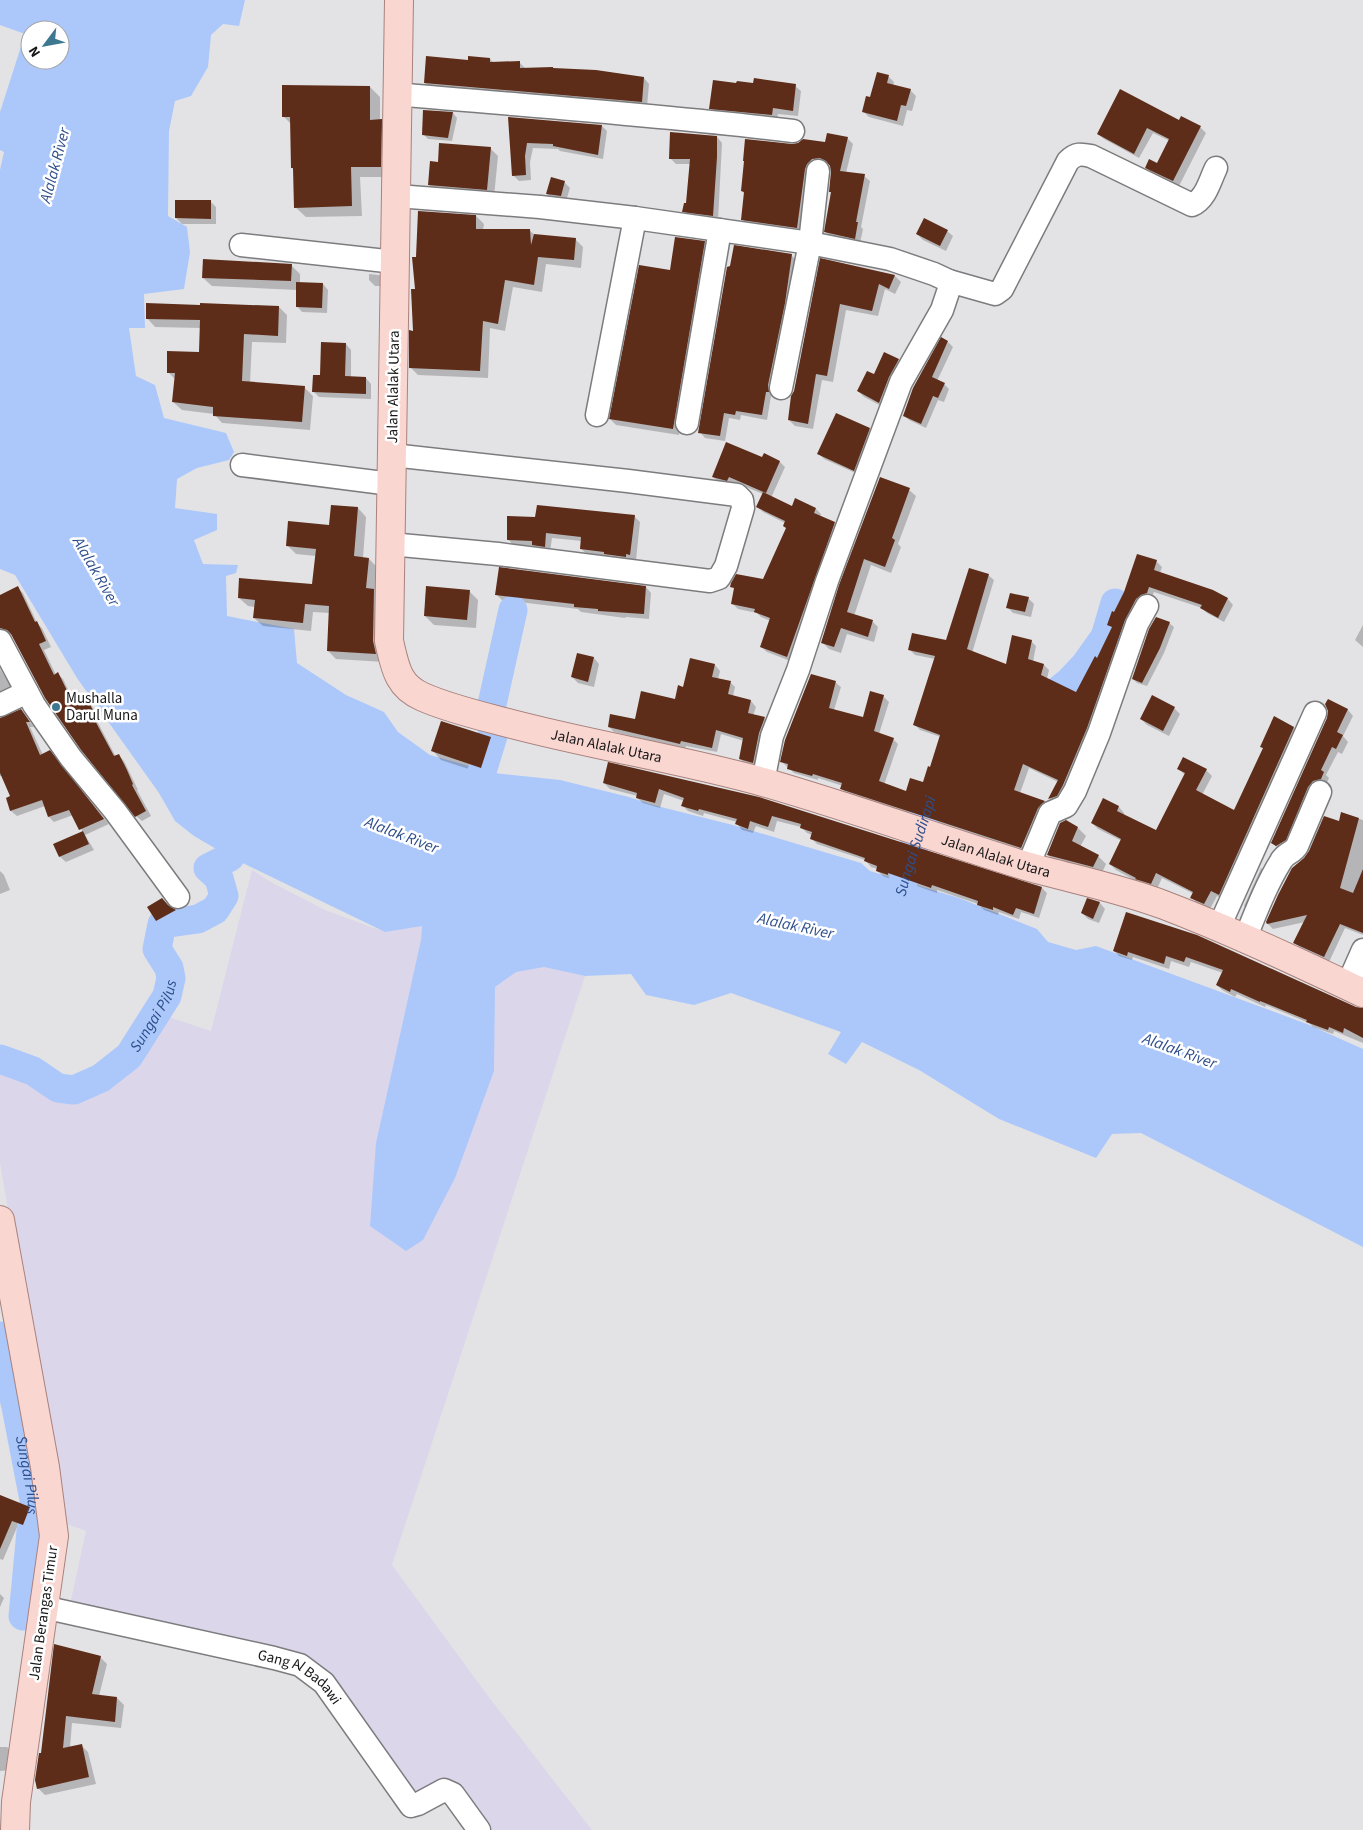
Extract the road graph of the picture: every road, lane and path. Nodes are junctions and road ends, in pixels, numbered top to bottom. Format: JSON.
{"nodes":[{"id":1,"x":399,"y":0,"type":"edge"},
{"id":2,"x":396,"y":94,"type":"junction"},
{"id":3,"x":793,"y":131,"type":"dead end"},
{"id":4,"x":1216,"y":168,"type":"dead end"},
{"id":5,"x":818,"y":171,"type":"dead end"},
{"id":6,"x":397,"y":196,"type":"junction"},
{"id":7,"x":635,"y":218,"type":"junction"},
{"id":8,"x":720,"y":230,"type":"junction"},
{"id":9,"x":810,"y":243,"type":"junction"},
{"id":10,"x":241,"y":245,"type":"dead end"},
{"id":11,"x":395,"y":262,"type":"junction"},
{"id":12,"x":949,"y":281,"type":"junction"},
{"id":13,"x":781,"y":388,"type":"dead end"},
{"id":14,"x":598,"y":415,"type":"dead end"},
{"id":15,"x":687,"y":422,"type":"dead end"},
{"id":16,"x":392,"y":455,"type":"junction"},
{"id":17,"x":242,"y":465,"type":"dead end"},
{"id":18,"x":392,"y":484,"type":"junction"},
{"id":19,"x":390,"y":544,"type":"junction"},
{"id":20,"x":1147,"y":606,"type":"dead end"},
{"id":21,"x":0,"y":640,"type":"edge"},
{"id":22,"x":27,"y":692,"type":"junction"},
{"id":23,"x":0,"y":705,"type":"edge"},
{"id":24,"x":1315,"y":713,"type":"dead end"},
{"id":25,"x":763,"y":782,"type":"junction"},
{"id":26,"x":1320,"y":792,"type":"dead end"},
{"id":27,"x":1028,"y":866,"type":"junction"},
{"id":28,"x":178,"y":897,"type":"dead end"},
{"id":29,"x":1219,"y":927,"type":"junction"},
{"id":30,"x":1245,"y":939,"type":"junction"},
{"id":31,"x":1363,"y":950,"type":"edge"},
{"id":32,"x":1355,"y":990,"type":"edge"},
{"id":33,"x":0,"y":1220,"type":"edge"},
{"id":34,"x":43,"y":1607,"type":"junction"},
{"id":35,"x":15,"y":1830,"type":"edge"},
{"id":36,"x":479,"y":1830,"type":"edge"}],
"edges":[{"from":1,"to":2,"type":"main road","name":"Jalan Alalak Utara"},
{"from":2,"to":3,"type":"street"},
{"from":2,"to":6,"type":"main road","name":"Jalan Alalak Utara"},
{"from":4,"to":12,"type":"street"},
{"from":5,"to":9,"type":"street"},
{"from":6,"to":7,"type":"street"},
{"from":6,"to":11,"type":"main road","name":"Jalan Alalak Utara"},
{"from":7,"to":8,"type":"street"},
{"from":7,"to":14,"type":"street"},
{"from":8,"to":9,"type":"street"},
{"from":8,"to":15,"type":"street"},
{"from":9,"to":12,"type":"street"},
{"from":9,"to":13,"type":"street"},
{"from":10,"to":11,"type":"street"},
{"from":11,"to":16,"type":"main road","name":"Jalan Alalak Utara"},
{"from":12,"to":25,"type":"street"},
{"from":16,"to":18,"type":"main road","name":"Jalan Alalak Utara"},
{"from":16,"to":19,"type":"street"},
{"from":17,"to":18,"type":"street"},
{"from":18,"to":19,"type":"main road","name":"Jalan Alalak Utara"},
{"from":19,"to":25,"type":"main road","name":"Jalan Alalak Utara"},
{"from":20,"to":27,"type":"street"},
{"from":21,"to":22,"type":"street"},
{"from":22,"to":23,"type":"street"},
{"from":22,"to":28,"type":"street"},
{"from":24,"to":29,"type":"street"},
{"from":25,"to":27,"type":"main road","name":"Jalan Alalak Utara"},
{"from":26,"to":30,"type":"street"},
{"from":27,"to":29,"type":"main road","name":"Jalan Alalak Utara"},
{"from":29,"to":30,"type":"main road","name":"Jalan Alalak Utara"},
{"from":30,"to":32,"type":"main road","name":"Jalan Alalak Utara"},
{"from":31,"to":32,"type":"street"},
{"from":33,"to":34,"type":"main road","name":"Jalan Berangas Timur"},
{"from":34,"to":35,"type":"main road","name":"Jalan Berangas Timur"},
{"from":34,"to":36,"type":"street","name":"Gang Al Badawi"}]}
